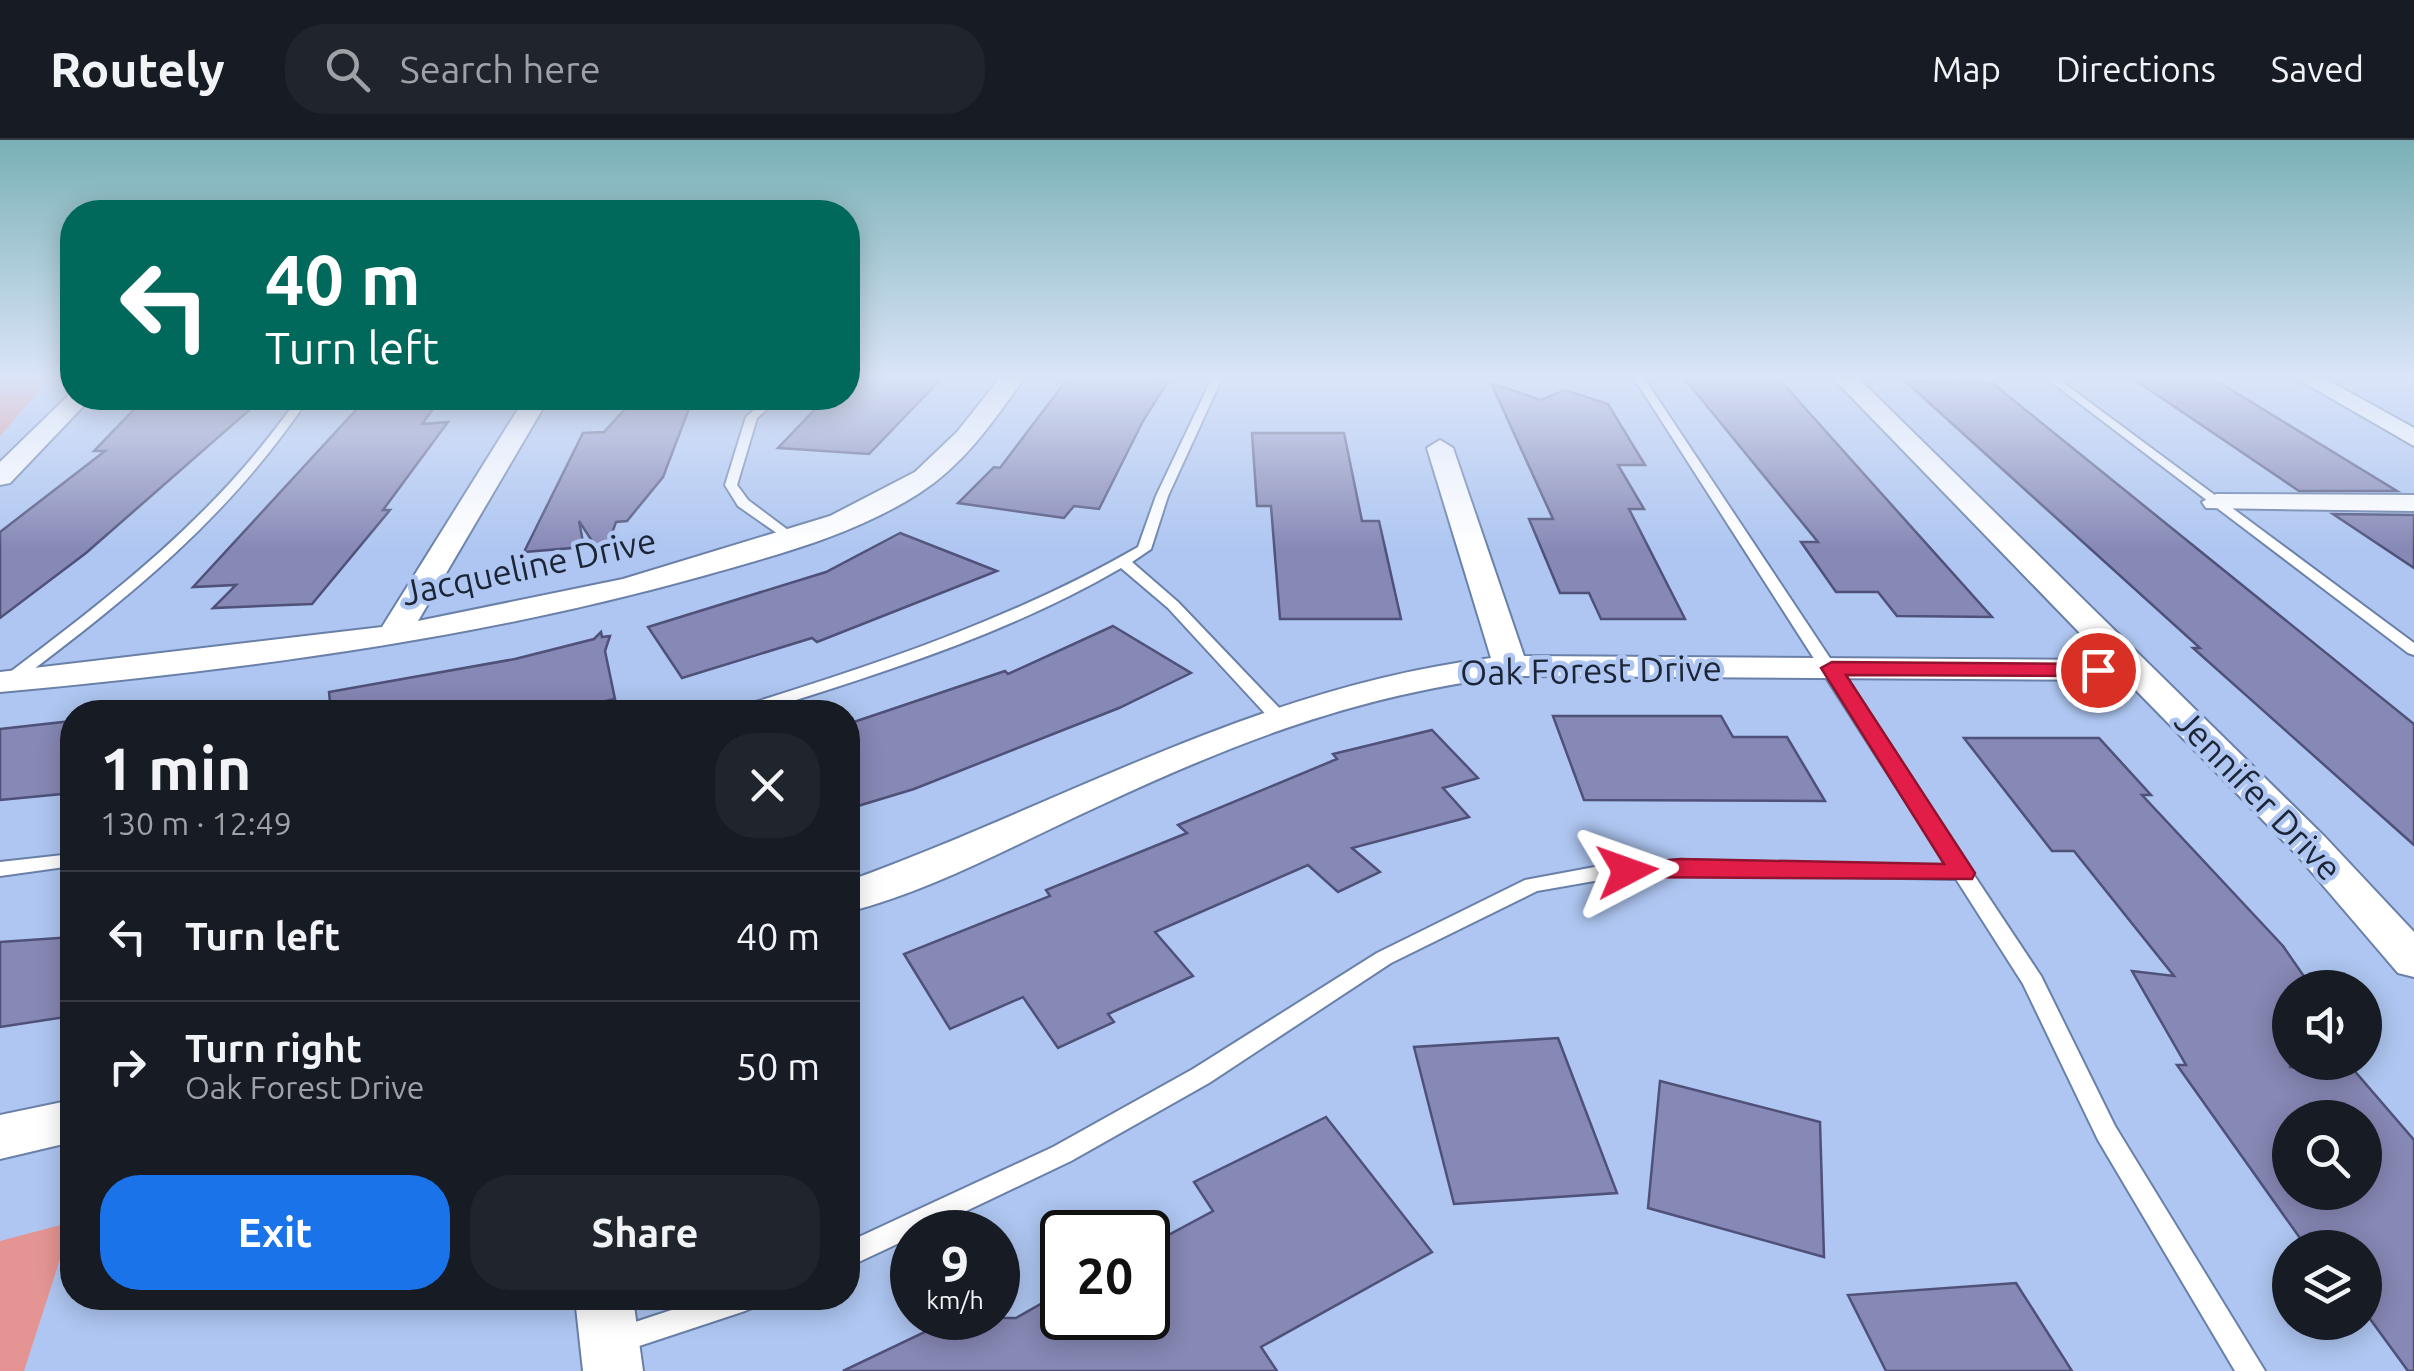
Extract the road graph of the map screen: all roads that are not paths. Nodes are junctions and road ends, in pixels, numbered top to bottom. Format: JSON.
{"nodes":[{"id":1,"x":42,"y":435,"type":"edge"},
{"id":2,"x":279,"y":435,"type":"edge"},
{"id":3,"x":514,"y":435,"type":"edge"},
{"id":4,"x":746,"y":435,"type":"edge"},
{"id":5,"x":965,"y":435,"type":"edge"},
{"id":6,"x":1190,"y":435,"type":"edge"},
{"id":7,"x":1677,"y":435,"type":"edge"},
{"id":8,"x":1902,"y":435,"type":"edge"},
{"id":9,"x":2127,"y":435,"type":"edge"},
{"id":10,"x":1440,"y":448,"type":"dead end"},
{"id":11,"x":0,"y":477,"type":"edge"},
{"id":12,"x":2216,"y":502,"type":"junction"},
{"id":13,"x":2414,"y":503,"type":"edge"},
{"id":14,"x":790,"y":539,"type":"junction"},
{"id":15,"x":1123,"y":562,"type":"junction"},
{"id":16,"x":394,"y":634,"type":"junction"},
{"id":17,"x":2414,"y":650,"type":"edge"},
{"id":18,"x":1510,"y":666,"type":"junction"},
{"id":19,"x":1832,"y":668,"type":"junction"},
{"id":20,"x":2136,"y":670,"type":"junction"},
{"id":21,"x":4,"y":682,"type":"edge"},
{"id":22,"x":778,"y":700,"type":"edge"},
{"id":23,"x":1279,"y":718,"type":"junction"},
{"id":24,"x":60,"y":861,"type":"edge"},
{"id":25,"x":0,"y":868,"type":"edge"},
{"id":26,"x":1963,"y":873,"type":"junction"},
{"id":27,"x":860,"y":893,"type":"edge"},
{"id":28,"x":2414,"y":962,"type":"edge"},
{"id":29,"x":60,"y":1124,"type":"edge"},
{"id":30,"x":0,"y":1137,"type":"edge"},
{"id":31,"x":860,"y":1249,"type":"edge"},
{"id":32,"x":703,"y":1310,"type":"edge"},
{"id":33,"x":609,"y":1337,"type":"edge"},
{"id":34,"x":2251,"y":1371,"type":"edge"}],
"edges":[{"from":1,"to":11,"type":"street"},
{"from":2,"to":21,"type":"lane"},
{"from":3,"to":16,"type":"street"},
{"from":4,"to":14,"type":"lane"},
{"from":5,"to":14,"type":"street","name":"Jacqueline Drive"},
{"from":6,"to":15,"type":"lane"},
{"from":7,"to":19,"type":"lane"},
{"from":8,"to":20,"type":"street","name":"Jennifer Drive"},
{"from":9,"to":12,"type":"lane"},
{"from":10,"to":18,"type":"street"},
{"from":12,"to":13,"type":"street"},
{"from":12,"to":17,"type":"lane"},
{"from":14,"to":16,"type":"street","name":"Jacqueline Drive"},
{"from":15,"to":22,"type":"lane"},
{"from":15,"to":23,"type":"lane"},
{"from":16,"to":21,"type":"street","name":"Jacqueline Drive"},
{"from":18,"to":19,"type":"street","name":"Oak Forest Drive"},
{"from":18,"to":23,"type":"street","name":"Oak Forest Drive"},
{"from":19,"to":20,"type":"street","name":"Oak Forest Drive"},
{"from":19,"to":26,"type":"lane"},
{"from":20,"to":28,"type":"street","name":"Jennifer Drive"},
{"from":23,"to":27,"type":"street","name":"Oak Forest Drive"},
{"from":24,"to":25,"type":"lane"},
{"from":26,"to":31,"type":"lane"},
{"from":26,"to":34,"type":"lane"},
{"from":29,"to":30,"type":"street"},
{"from":32,"to":33,"type":"lane"}]}
